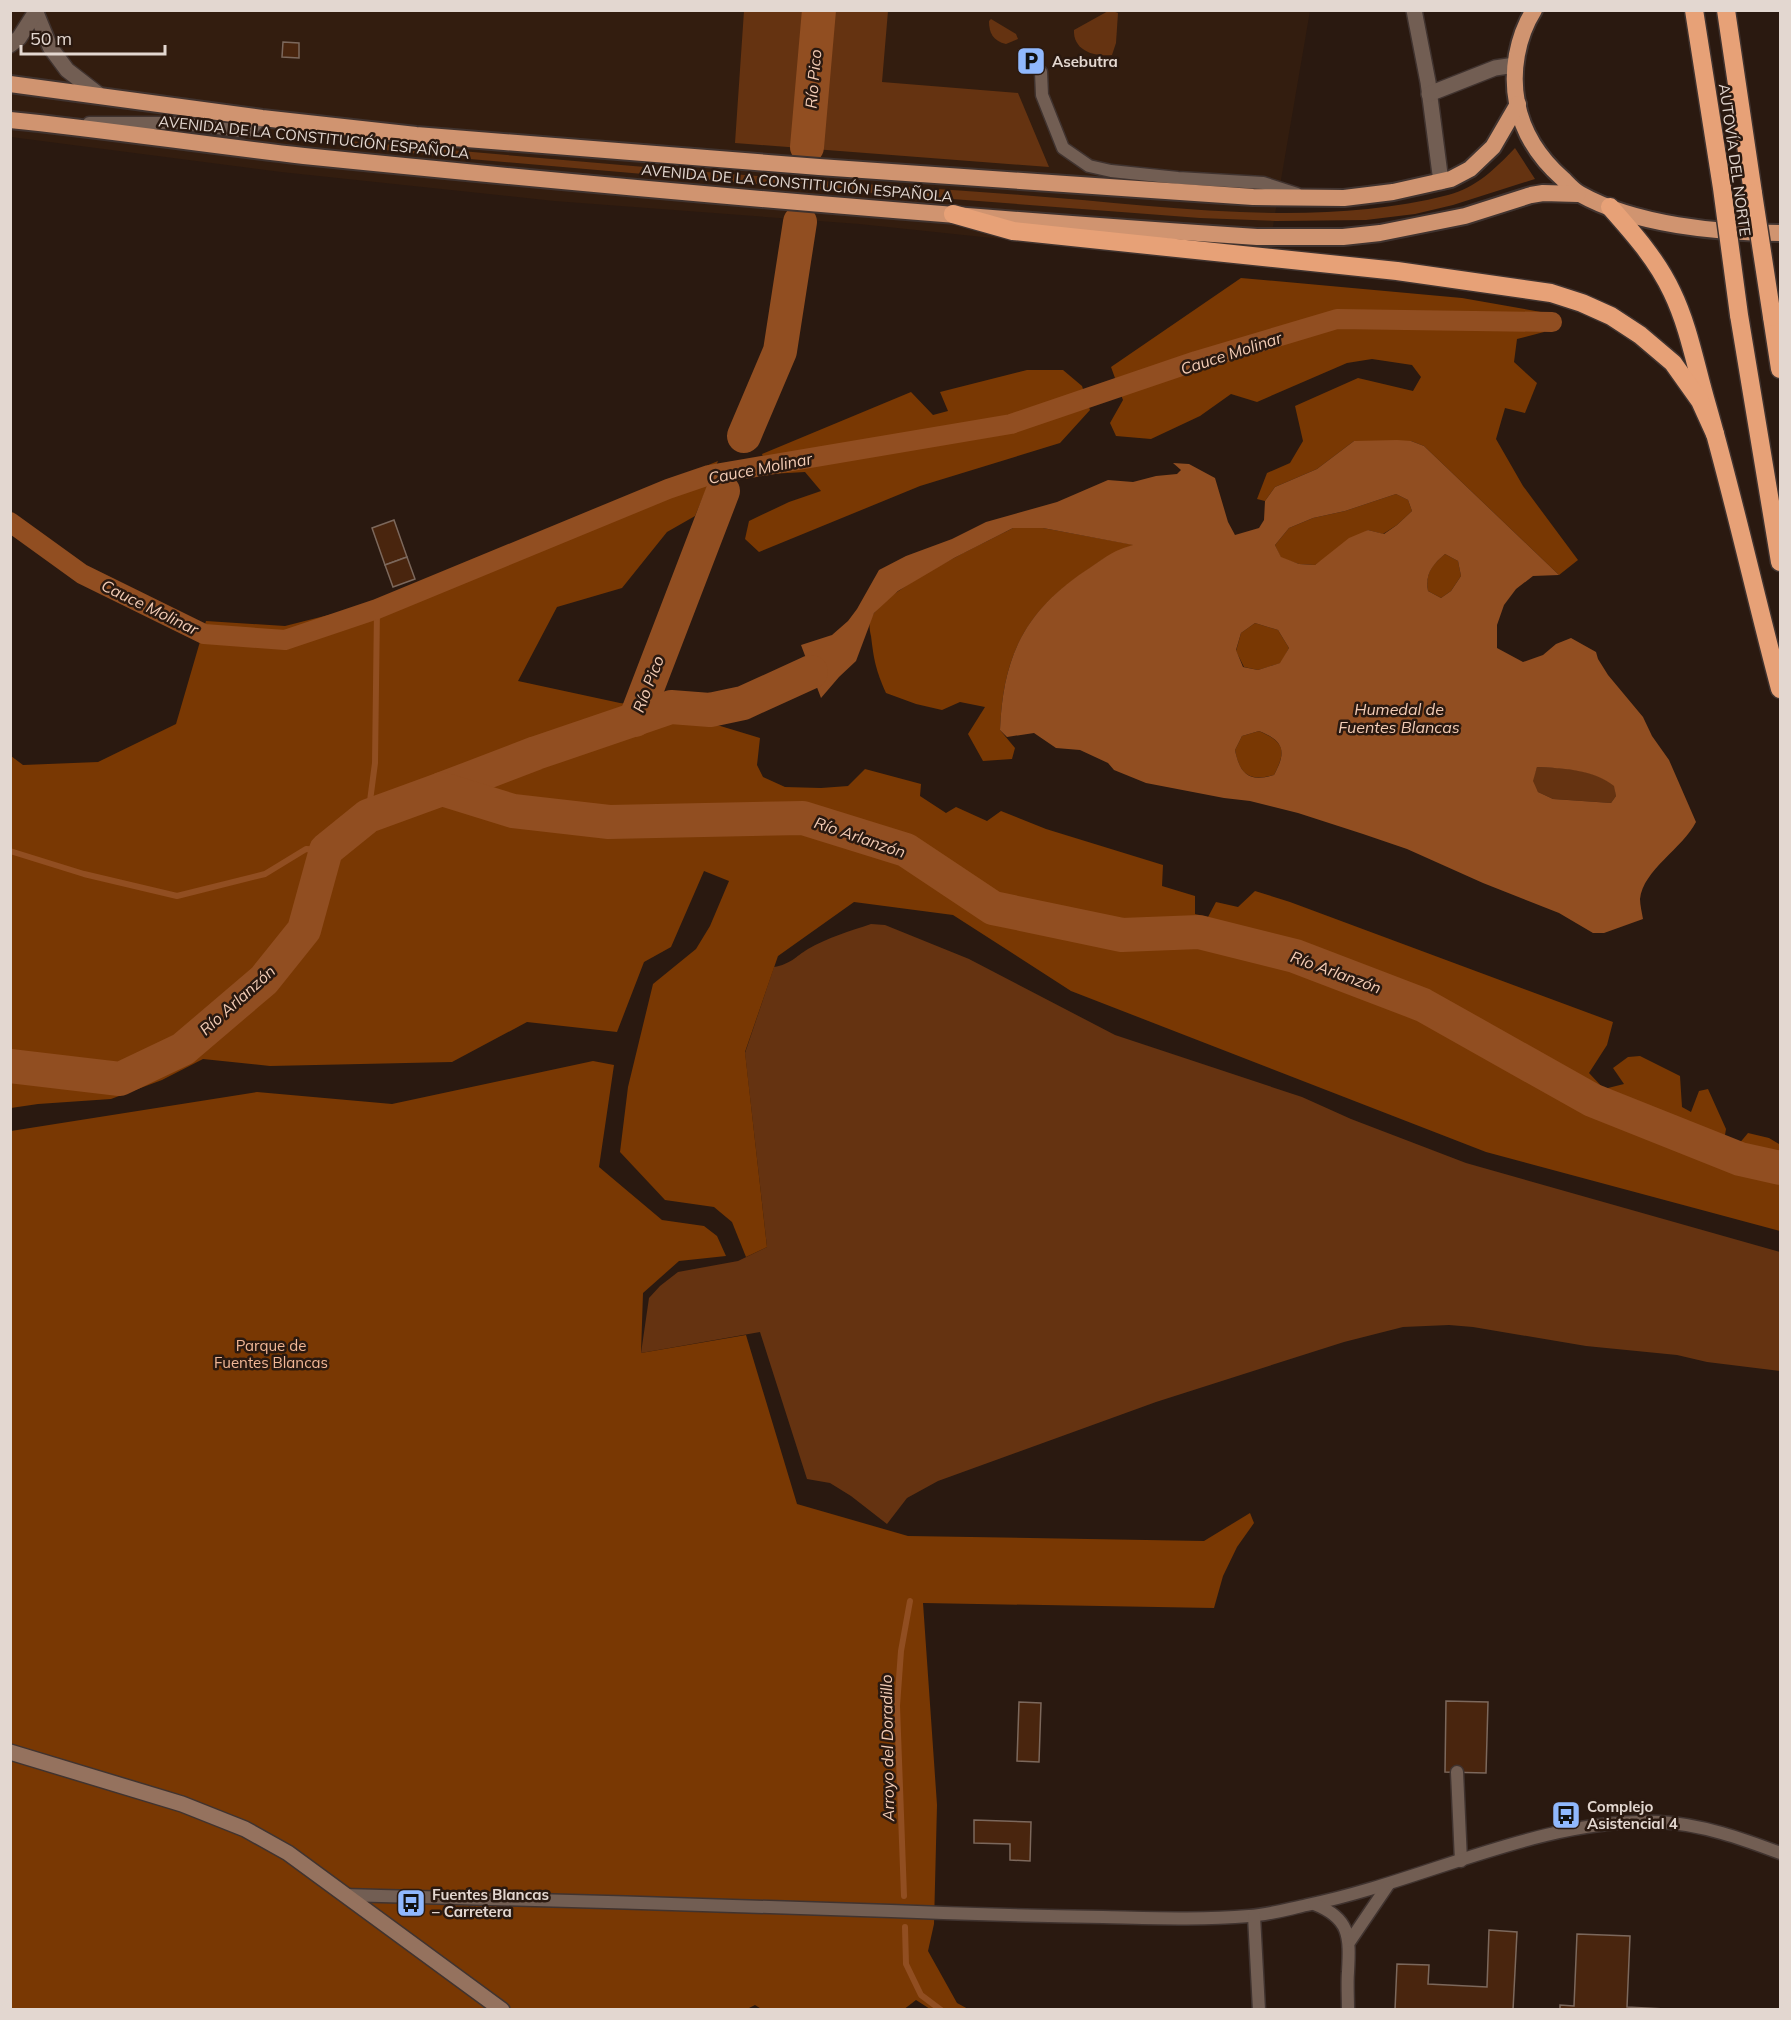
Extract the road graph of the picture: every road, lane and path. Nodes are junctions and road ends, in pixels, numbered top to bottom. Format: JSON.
{"nodes":[{"id":1,"x":1414,"y":10,"type":"edge"},
{"id":2,"x":1534,"y":10,"type":"edge"},
{"id":3,"x":1694,"y":10,"type":"edge"},
{"id":4,"x":1726,"y":10,"type":"edge"},
{"id":5,"x":35,"y":12,"type":"edge"},
{"id":6,"x":10,"y":45,"type":"edge"},
{"id":7,"x":1515,"y":65,"type":"junction"},
{"id":8,"x":1041,"y":72,"type":"dead end"},
{"id":9,"x":10,"y":84,"type":"edge"},
{"id":10,"x":98,"y":94,"type":"junction"},
{"id":11,"x":1429,"y":94,"type":"junction"},
{"id":12,"x":1518,"y":104,"type":"junction"},
{"id":13,"x":262,"y":118,"type":"junction"},
{"id":14,"x":10,"y":120,"type":"edge"},
{"id":15,"x":40,"y":123,"type":"junction"},
{"id":16,"x":1441,"y":182,"type":"junction"},
{"id":17,"x":1578,"y":194,"type":"junction"},
{"id":18,"x":1310,"y":198,"type":"junction"},
{"id":19,"x":1610,"y":207,"type":"junction"},
{"id":20,"x":953,"y":214,"type":"junction"},
{"id":21,"x":1780,"y":233,"type":"edge"},
{"id":22,"x":1780,"y":369,"type":"edge"},
{"id":23,"x":1715,"y":434,"type":"junction"},
{"id":24,"x":1780,"y":562,"type":"edge"},
{"id":25,"x":1780,"y":689,"type":"edge"},
{"id":26,"x":10,"y":1752,"type":"edge"},
{"id":27,"x":1457,"y":1772,"type":"dead end"},
{"id":28,"x":1780,"y":1852,"type":"edge"},
{"id":29,"x":1461,"y":1860,"type":"junction"},
{"id":30,"x":1388,"y":1885,"type":"junction"},
{"id":31,"x":344,"y":1895,"type":"junction"},
{"id":32,"x":1314,"y":1904,"type":"junction"},
{"id":33,"x":1254,"y":1916,"type":"junction"},
{"id":34,"x":1350,"y":1941,"type":"junction"},
{"id":35,"x":502,"y":2010,"type":"edge"},
{"id":36,"x":1258,"y":2010,"type":"edge"},
{"id":37,"x":1348,"y":2010,"type":"edge"}],
"edges":[{"from":1,"to":11,"type":"street"},
{"from":2,"to":7,"type":"highway"},
{"from":3,"to":24,"type":"highway","name":"AUTOVÍA DEL NORTE","bridge":true},
{"from":4,"to":22,"type":"highway","name":"AUTOVÍA DEL NORTE","bridge":true},
{"from":5,"to":6,"type":"street"},
{"from":5,"to":10,"type":"street"},
{"from":7,"to":11,"type":"street"},
{"from":7,"to":12,"type":"highway"},
{"from":8,"to":18,"type":"lane"},
{"from":9,"to":10,"type":"highway","name":"AVENIDA DE LA CONSTITUCIÓN ESPAÑOLA"},
{"from":10,"to":13,"type":"highway","name":"AVENIDA DE LA CONSTITUCIÓN ESPAÑOLA"},
{"from":11,"to":16,"type":"street"},
{"from":12,"to":16,"type":"highway","name":"AVENIDA DE LA CONSTITUCIÓN ESPAÑOLA"},
{"from":12,"to":17,"type":"highway"},
{"from":13,"to":15,"type":"lane"},
{"from":13,"to":18,"type":"highway","name":"AVENIDA DE LA CONSTITUCIÓN ESPAÑOLA"},
{"from":14,"to":15,"type":"highway","name":"AVENIDA DE LA CONSTITUCIÓN ESPAÑOLA"},
{"from":15,"to":20,"type":"highway","name":"AVENIDA DE LA CONSTITUCIÓN ESPAÑOLA"},
{"from":16,"to":18,"type":"highway","name":"AVENIDA DE LA CONSTITUCIÓN ESPAÑOLA"},
{"from":17,"to":19,"type":"highway"},
{"from":17,"to":20,"type":"highway","name":"AVENIDA DE LA CONSTITUCIÓN ESPAÑOLA"},
{"from":19,"to":21,"type":"highway"},
{"from":19,"to":23,"type":"highway"},
{"from":20,"to":23,"type":"highway"},
{"from":23,"to":25,"type":"highway"},
{"from":26,"to":31,"type":"main road"},
{"from":27,"to":29,"type":"lane"},
{"from":28,"to":29,"type":"lane"},
{"from":29,"to":30,"type":"lane"},
{"from":30,"to":32,"type":"lane"},
{"from":30,"to":34,"type":"lane"},
{"from":31,"to":33,"type":"lane"},
{"from":31,"to":35,"type":"main road"},
{"from":32,"to":33,"type":"lane"},
{"from":32,"to":34,"type":"lane"},
{"from":33,"to":36,"type":"lane"},
{"from":34,"to":37,"type":"lane"}]}
